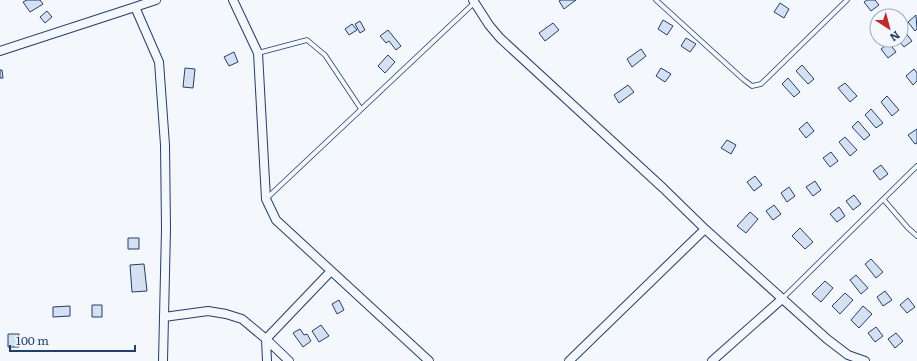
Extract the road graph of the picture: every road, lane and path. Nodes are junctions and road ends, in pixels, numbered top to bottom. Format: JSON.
{"nodes":[{"id":1,"x":156,"y":0,"type":"edge"},
{"id":2,"x":232,"y":0,"type":"edge"},
{"id":3,"x":656,"y":0,"type":"edge"},
{"id":4,"x":847,"y":0,"type":"edge"},
{"id":5,"x":474,"y":1,"type":"edge"},
{"id":6,"x":135,"y":7,"type":"junction"},
{"id":7,"x":0,"y":51,"type":"edge"},
{"id":8,"x":258,"y":53,"type":"junction"},
{"id":9,"x":361,"y":109,"type":"junction"},
{"id":10,"x":917,"y":166,"type":"edge"},
{"id":11,"x":266,"y":199,"type":"junction"},
{"id":12,"x":884,"y":200,"type":"junction"},
{"id":13,"x":705,"y":229,"type":"junction"},
{"id":14,"x":917,"y":236,"type":"edge"},
{"id":15,"x":331,"y":271,"type":"junction"},
{"id":16,"x":782,"y":299,"type":"junction"},
{"id":17,"x":164,"y":317,"type":"junction"},
{"id":18,"x":266,"y":339,"type":"junction"},
{"id":19,"x":163,"y":361,"type":"edge"},
{"id":20,"x":267,"y":361,"type":"edge"},
{"id":21,"x":289,"y":361,"type":"edge"},
{"id":22,"x":429,"y":361,"type":"edge"},
{"id":23,"x":569,"y":361,"type":"edge"},
{"id":24,"x":712,"y":361,"type":"edge"},
{"id":25,"x":865,"y":361,"type":"edge"}],
"edges":[{"from":1,"to":6,"type":"street"},
{"from":2,"to":8,"type":"street"},
{"from":3,"to":4,"type":"lane"},
{"from":5,"to":9,"type":"lane"},
{"from":5,"to":13,"type":"street"},
{"from":6,"to":7,"type":"street"},
{"from":6,"to":17,"type":"street"},
{"from":8,"to":9,"type":"lane"},
{"from":8,"to":11,"type":"street"},
{"from":9,"to":11,"type":"lane"},
{"from":10,"to":12,"type":"lane"},
{"from":11,"to":15,"type":"street"},
{"from":12,"to":14,"type":"lane"},
{"from":12,"to":16,"type":"lane"},
{"from":13,"to":16,"type":"street"},
{"from":13,"to":23,"type":"street"},
{"from":15,"to":18,"type":"street"},
{"from":15,"to":22,"type":"street"},
{"from":16,"to":24,"type":"street"},
{"from":16,"to":25,"type":"street"},
{"from":17,"to":18,"type":"street"},
{"from":17,"to":19,"type":"street"},
{"from":18,"to":20,"type":"street"},
{"from":18,"to":21,"type":"street"}]}
